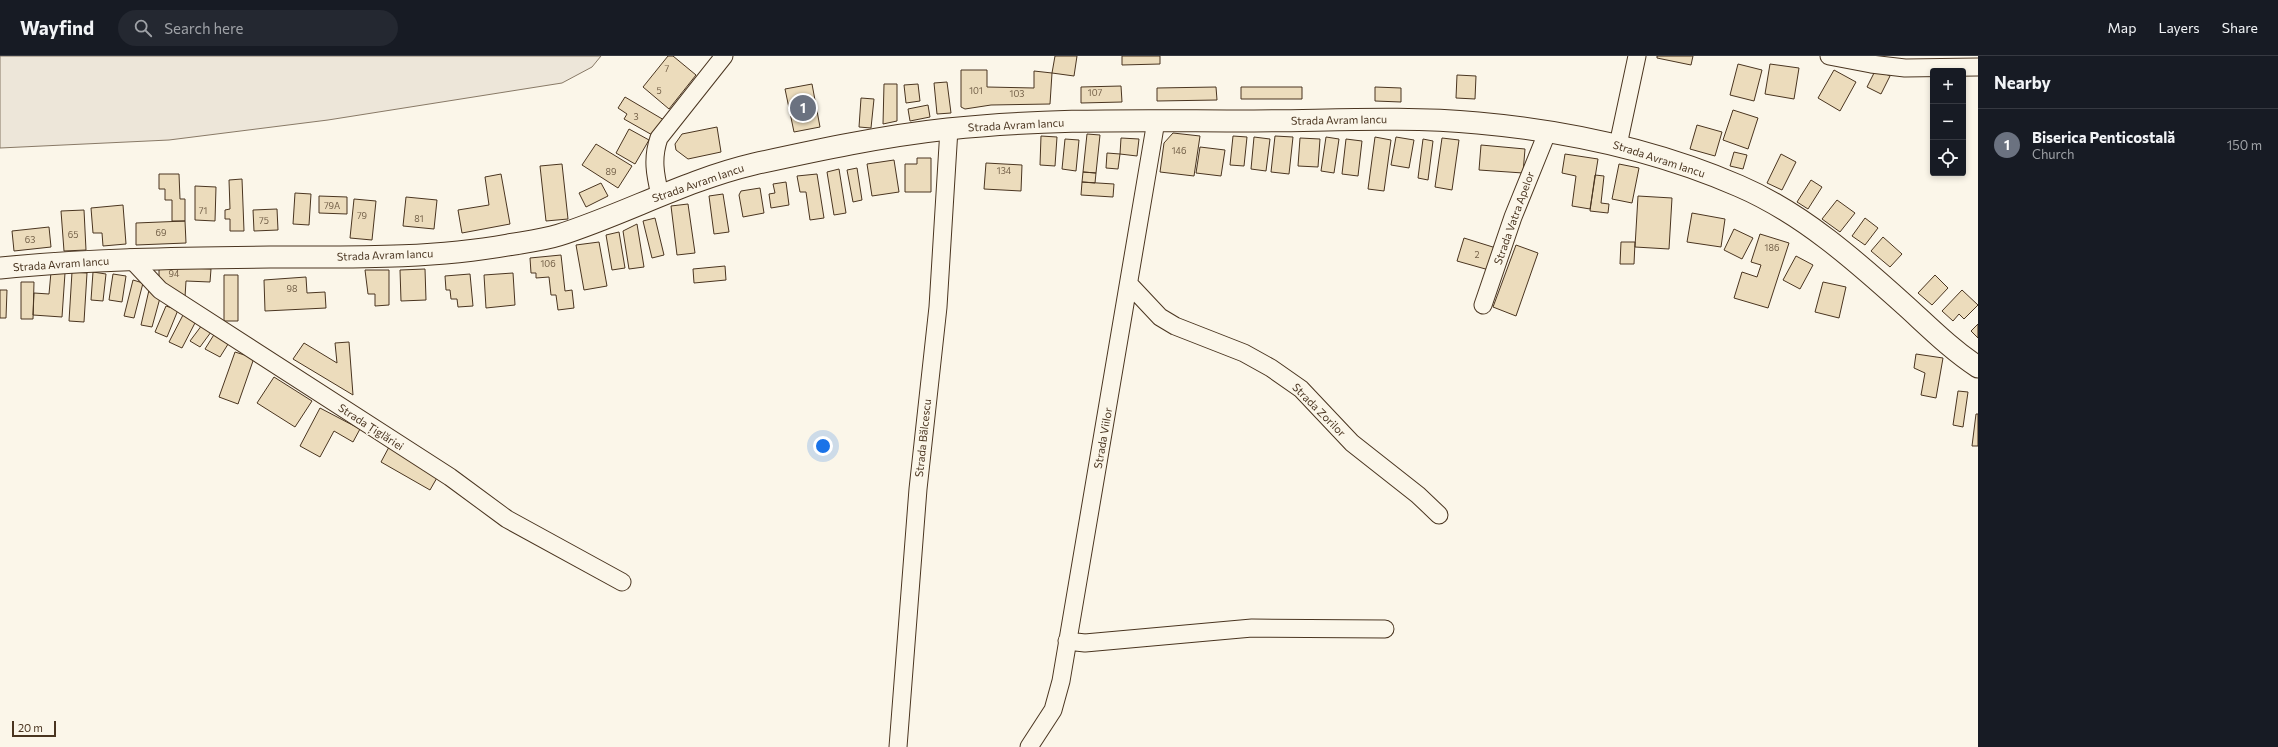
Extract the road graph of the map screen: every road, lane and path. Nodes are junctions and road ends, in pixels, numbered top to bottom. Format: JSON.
{"nodes":[{"id":1,"x":724,"y":56,"type":"edge"},
{"id":2,"x":1636,"y":56,"type":"edge"},
{"id":3,"x":1829,"y":56,"type":"edge"},
{"id":4,"x":1978,"y":67,"type":"edge"},
{"id":5,"x":1156,"y":121,"type":"junction"},
{"id":6,"x":949,"y":129,"type":"junction"},
{"id":7,"x":1547,"y":132,"type":"junction"},
{"id":8,"x":1618,"y":145,"type":"junction"},
{"id":9,"x":660,"y":195,"type":"junction"},
{"id":10,"x":130,"y":258,"type":"junction"},
{"id":11,"x":0,"y":268,"type":"edge"},
{"id":12,"x":1129,"y":284,"type":"junction"},
{"id":13,"x":1483,"y":305,"type":"dead end"},
{"id":14,"x":1978,"y":367,"type":"edge"},
{"id":15,"x":1440,"y":515,"type":"dead end"},
{"id":16,"x":622,"y":582,"type":"dead end"},
{"id":17,"x":1385,"y":629,"type":"dead end"},
{"id":18,"x":1067,"y":641,"type":"junction"},
{"id":19,"x":898,"y":747,"type":"edge"},
{"id":20,"x":1029,"y":747,"type":"edge"}],
"edges":[{"from":1,"to":9,"type":"street"},
{"from":2,"to":8,"type":"street"},
{"from":3,"to":4,"type":"street"},
{"from":5,"to":6,"type":"main road","name":"Strada Avram Iancu"},
{"from":5,"to":7,"type":"main road","name":"Strada Avram Iancu"},
{"from":5,"to":12,"type":"street","name":"Strada Viilor"},
{"from":6,"to":9,"type":"main road","name":"Strada Avram Iancu"},
{"from":6,"to":19,"type":"street","name":"Strada Bălcescu"},
{"from":7,"to":8,"type":"main road","name":"Strada Avram Iancu"},
{"from":7,"to":13,"type":"street","name":"Strada Vatra Apelor"},
{"from":8,"to":14,"type":"main road","name":"Strada Avram Iancu"},
{"from":9,"to":10,"type":"main road","name":"Strada Avram Iancu"},
{"from":10,"to":11,"type":"main road","name":"Strada Avram Iancu"},
{"from":10,"to":16,"type":"street","name":"Strada Țiglăriei"},
{"from":12,"to":15,"type":"street","name":"Strada Zorilor"},
{"from":12,"to":18,"type":"street","name":"Strada Viilor"},
{"from":17,"to":18,"type":"street"},
{"from":18,"to":20,"type":"street","name":"Strada Viilor"}]}
